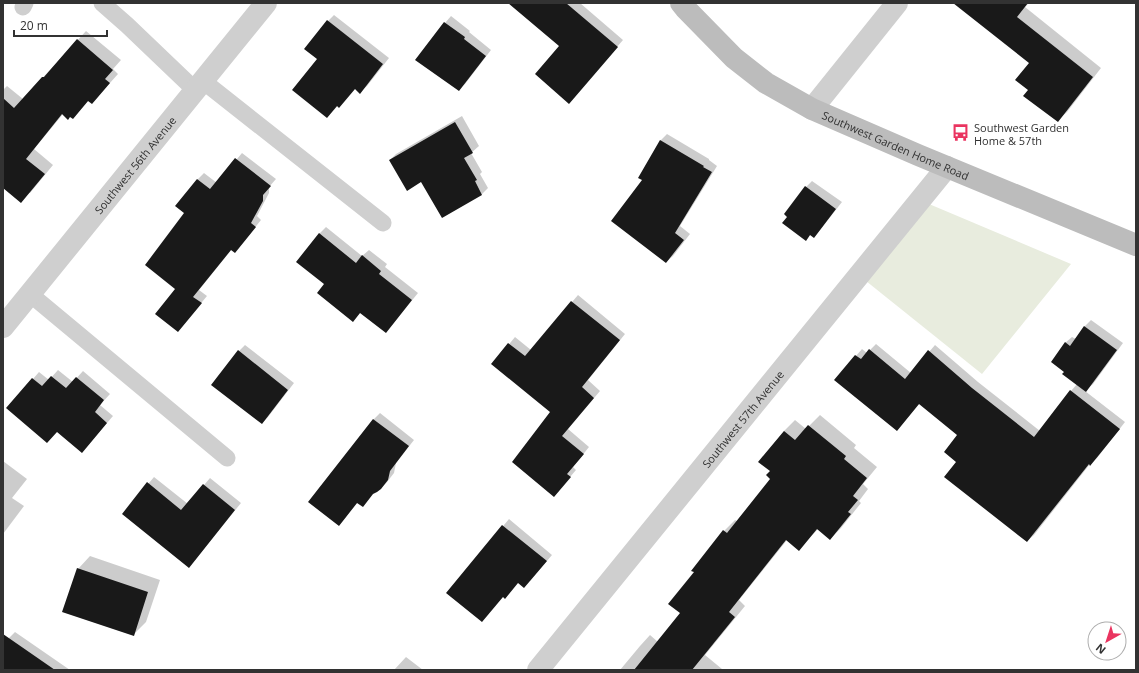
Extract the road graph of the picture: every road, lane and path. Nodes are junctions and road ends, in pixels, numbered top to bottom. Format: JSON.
{"nodes":[{"id":1,"x":102,"y":3,"type":"edge"},
{"id":2,"x":266,"y":3,"type":"edge"},
{"id":3,"x":681,"y":3,"type":"edge"},
{"id":4,"x":896,"y":3,"type":"edge"},
{"id":5,"x":199,"y":85,"type":"junction"},
{"id":6,"x":812,"y":109,"type":"junction"},
{"id":7,"x":948,"y":167,"type":"junction"},
{"id":8,"x":383,"y":223,"type":"dead end"},
{"id":9,"x":1136,"y":245,"type":"edge"},
{"id":10,"x":30,"y":294,"type":"junction"},
{"id":11,"x":3,"y":327,"type":"edge"},
{"id":12,"x":227,"y":458,"type":"dead end"},
{"id":13,"x":538,"y":670,"type":"edge"}],
"edges":[{"from":1,"to":5,"type":"lane"},
{"from":2,"to":5,"type":"street","name":"Southwest 56th Avenue"},
{"from":3,"to":6,"type":"street","name":"Southwest Garden Home Road"},
{"from":4,"to":6,"type":"street"},
{"from":5,"to":8,"type":"lane"},
{"from":5,"to":10,"type":"street","name":"Southwest 56th Avenue"},
{"from":6,"to":7,"type":"street","name":"Southwest Garden Home Road"},
{"from":7,"to":9,"type":"street","name":"Southwest Garden Home Road"},
{"from":7,"to":13,"type":"street","name":"Southwest 57th Avenue"},
{"from":10,"to":11,"type":"street","name":"Southwest 56th Avenue"},
{"from":10,"to":12,"type":"lane"}]}
